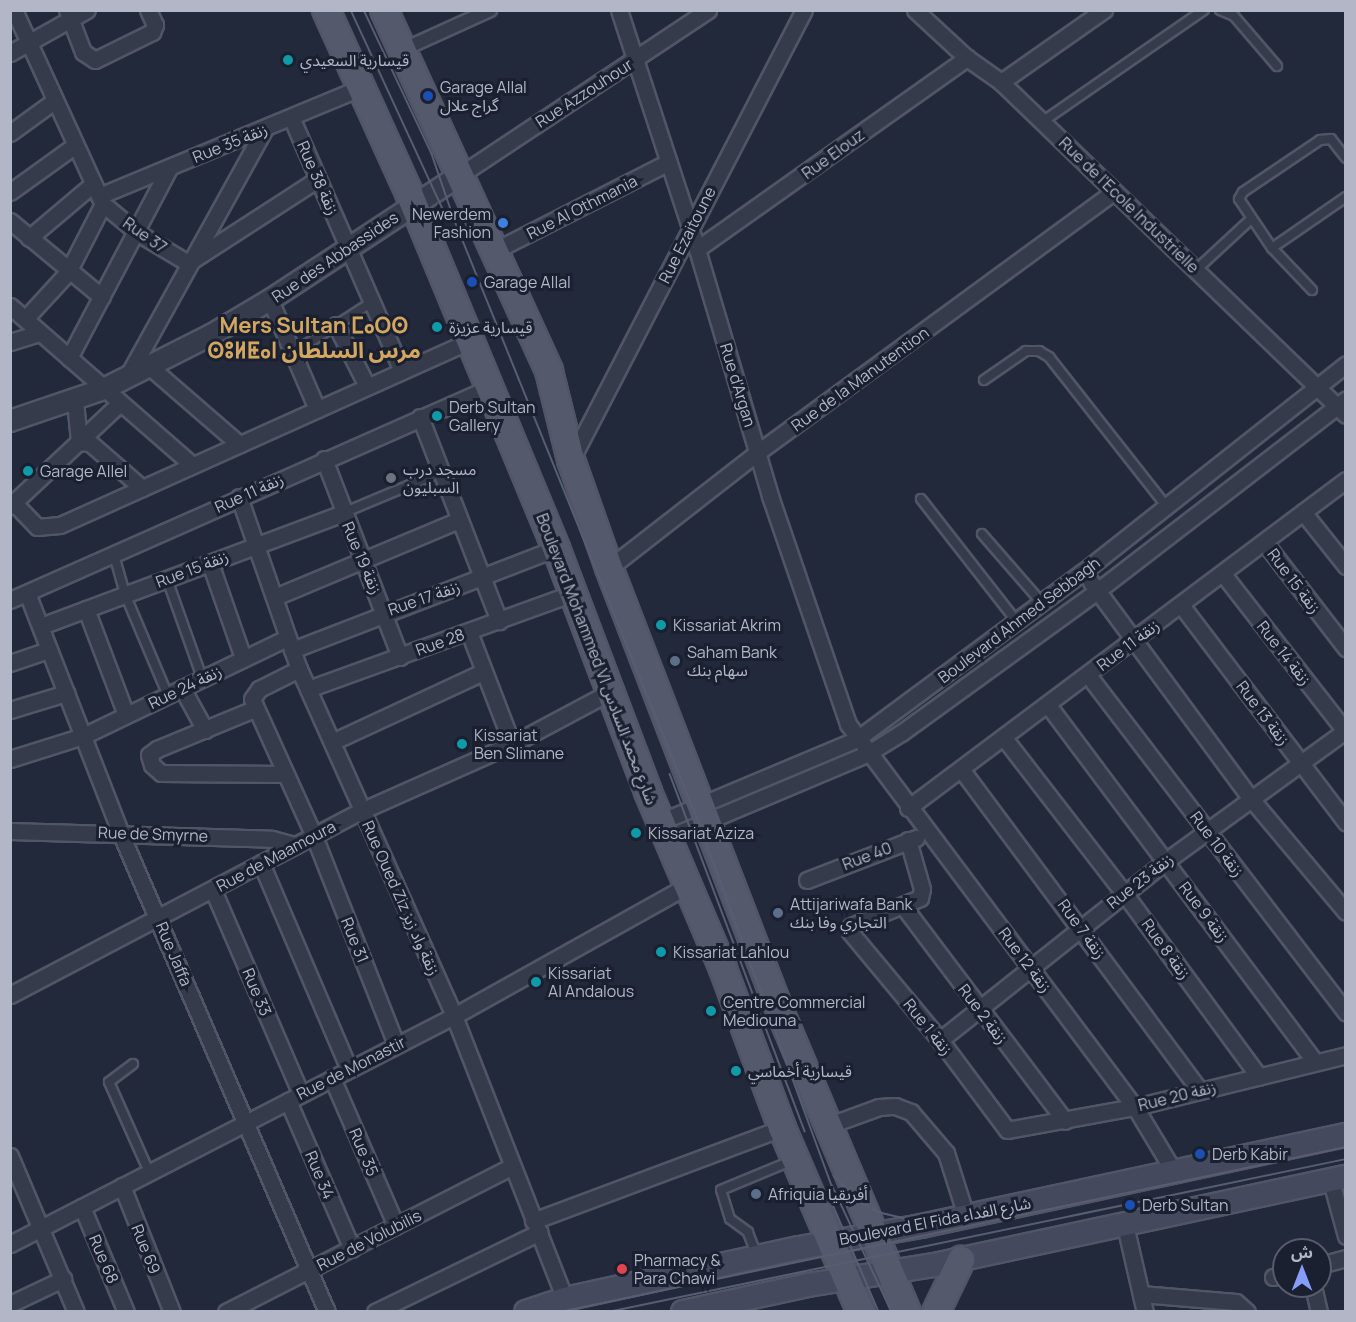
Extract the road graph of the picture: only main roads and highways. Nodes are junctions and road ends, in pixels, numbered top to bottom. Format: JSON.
{"nodes":[{"id":1,"x":326,"y":10,"type":"edge"},
{"id":2,"x":384,"y":10,"type":"edge"},
{"id":3,"x":1346,"y":1135,"type":"edge"},
{"id":4,"x":1338,"y":1179,"type":"edge"},
{"id":5,"x":873,"y":1235,"type":"junction"},
{"id":6,"x":833,"y":1242,"type":"junction"},
{"id":7,"x":961,"y":1260,"type":"junction"},
{"id":8,"x":889,"y":1272,"type":"junction"},
{"id":9,"x":846,"y":1278,"type":"junction"},
{"id":10,"x":526,"y":1311,"type":"edge"},
{"id":11,"x":683,"y":1311,"type":"edge"},
{"id":12,"x":861,"y":1311,"type":"edge"},
{"id":13,"x":907,"y":1311,"type":"edge"},
{"id":14,"x":936,"y":1311,"type":"edge"}],
"edges":[{"from":1,"to":6,"type":"main road","name":"Boulevard Mohammed VI شارع محمد السادس"},
{"from":2,"to":5,"type":"main road"},
{"from":3,"to":5,"type":"main road","name":"Boulevard El Fida شارع الفداء"},
{"from":4,"to":7,"type":"main road"},
{"from":5,"to":6,"type":"main road","name":"Boulevard El Fida شارع الفداء"},
{"from":5,"to":8,"type":"main road"},
{"from":6,"to":9,"type":"main road","name":"Boulevard Mohammed VI شارع محمد السادس"},
{"from":6,"to":10,"type":"main road","name":"Boulevard El Fida شارع الفداء"},
{"from":7,"to":8,"type":"main road"},
{"from":7,"to":14,"type":"main road"},
{"from":8,"to":9,"type":"main road"},
{"from":8,"to":13,"type":"main road"},
{"from":9,"to":11,"type":"main road"},
{"from":9,"to":12,"type":"main road","name":"Boulevard Mohammed VI شارع محمد السادس"}]}
